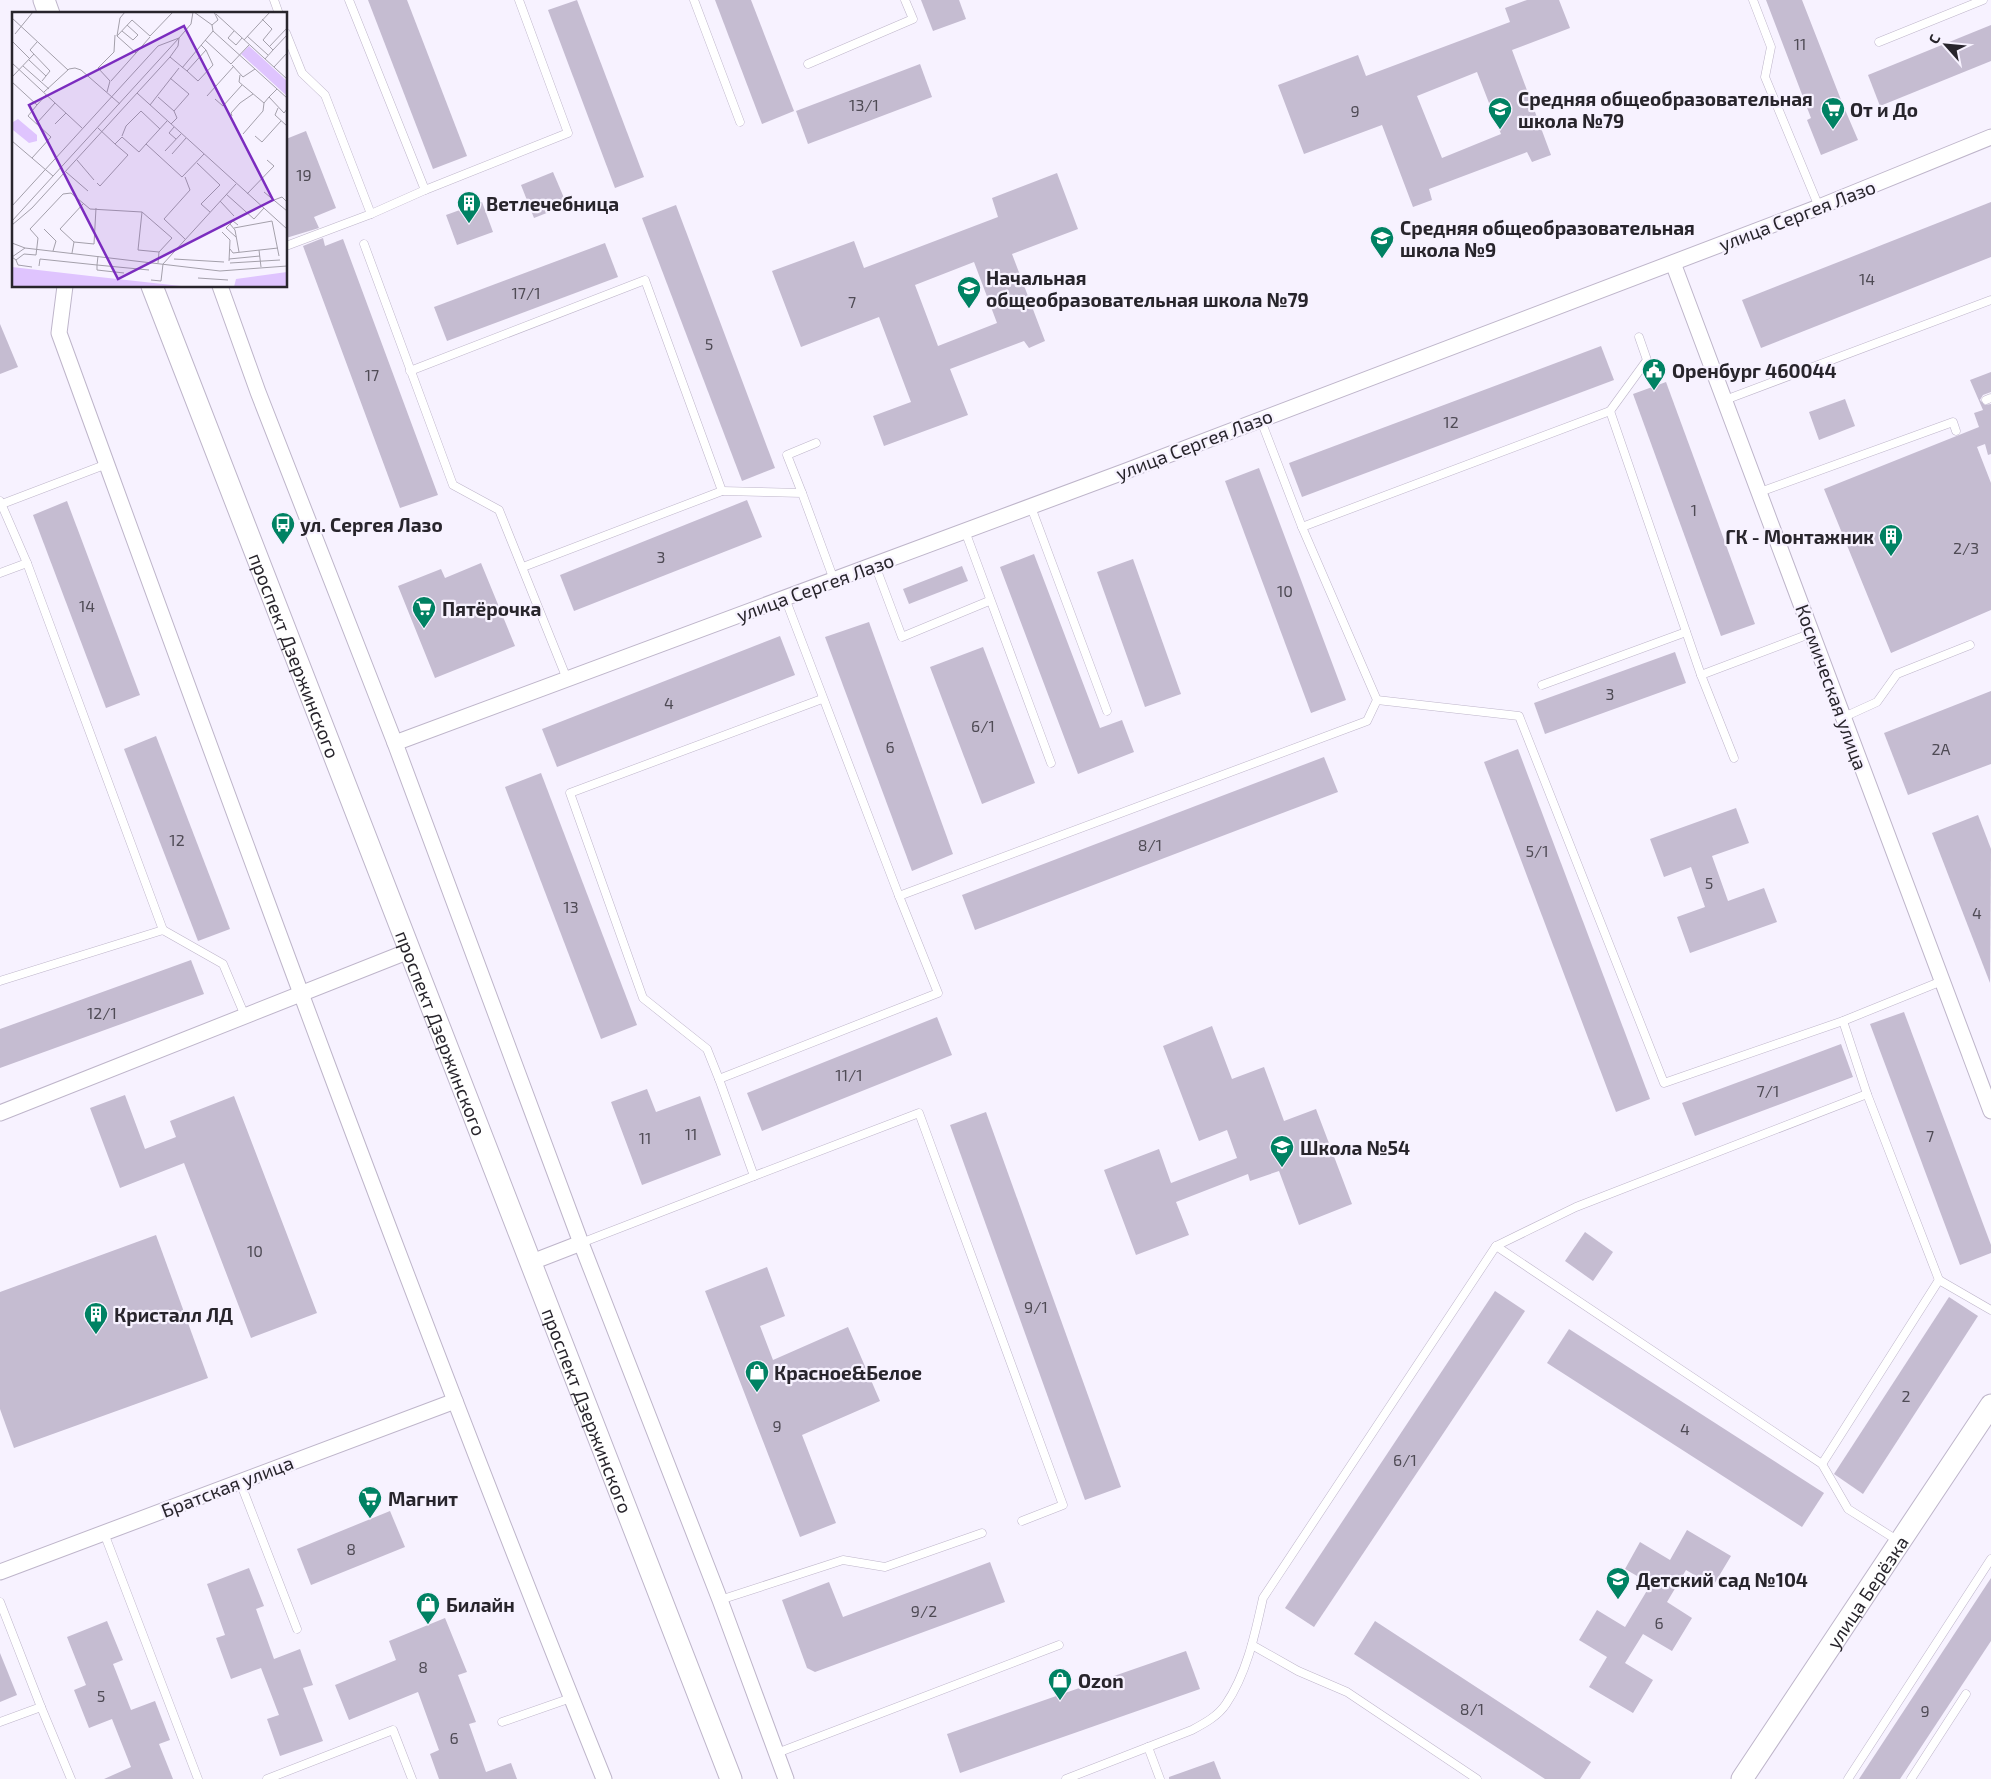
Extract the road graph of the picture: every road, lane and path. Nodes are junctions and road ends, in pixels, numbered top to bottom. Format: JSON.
{"nodes":[{"id":1,"x":44,"y":0,"type":"edge"},
{"id":2,"x":274,"y":0,"type":"edge"},
{"id":3,"x":350,"y":0,"type":"edge"},
{"id":4,"x":519,"y":0,"type":"edge"},
{"id":5,"x":694,"y":0,"type":"edge"},
{"id":6,"x":905,"y":0,"type":"edge"},
{"id":7,"x":1753,"y":0,"type":"edge"},
{"id":8,"x":1984,"y":0,"type":"edge"},
{"id":9,"x":49,"y":12,"type":"edge"},
{"id":10,"x":278,"y":12,"type":"edge"},
{"id":11,"x":288,"y":38,"type":"edge"},
{"id":12,"x":1879,"y":42,"type":"dead end"},
{"id":13,"x":808,"y":64,"type":"dead end"},
{"id":14,"x":740,"y":122,"type":"dead end"},
{"id":15,"x":1991,"y":137,"type":"edge"},
{"id":16,"x":425,"y":190,"type":"junction"},
{"id":17,"x":1819,"y":207,"type":"junction"},
{"id":18,"x":371,"y":214,"type":"junction"},
{"id":19,"x":364,"y":244,"type":"dead end"},
{"id":20,"x":288,"y":245,"type":"edge"},
{"id":21,"x":1674,"y":262,"type":"junction"},
{"id":22,"x":65,"y":288,"type":"edge"},
{"id":23,"x":153,"y":288,"type":"edge"},
{"id":24,"x":221,"y":288,"type":"edge"},
{"id":25,"x":1991,"y":300,"type":"edge"},
{"id":26,"x":1639,"y":337,"type":"dead end"},
{"id":27,"x":410,"y":371,"type":"junction"},
{"id":28,"x":1725,"y":400,"type":"junction"},
{"id":29,"x":1610,"y":411,"type":"junction"},
{"id":30,"x":1260,"y":418,"type":"junction"},
{"id":31,"x":1956,"y":431,"type":"dead end"},
{"id":32,"x":816,"y":443,"type":"dead end"},
{"id":33,"x":107,"y":464,"type":"junction"},
{"id":34,"x":722,"y":491,"type":"junction"},
{"id":35,"x":1760,"y":492,"type":"junction"},
{"id":36,"x":802,"y":494,"type":"junction"},
{"id":37,"x":1,"y":502,"type":"edge"},
{"id":38,"x":1031,"y":507,"type":"junction"},
{"id":39,"x":1302,"y":527,"type":"junction"},
{"id":40,"x":965,"y":531,"type":"junction"},
{"id":41,"x":27,"y":563,"type":"junction"},
{"id":42,"x":874,"y":565,"type":"junction"},
{"id":43,"x":523,"y":567,"type":"junction"},
{"id":44,"x":0,"y":573,"type":"edge"},
{"id":45,"x":834,"y":580,"type":"junction"},
{"id":46,"x":785,"y":598,"type":"junction"},
{"id":47,"x":989,"y":601,"type":"junction"},
{"id":48,"x":1686,"y":632,"type":"junction"},
{"id":49,"x":1812,"y":633,"type":"junction"},
{"id":50,"x":1970,"y":645,"type":"dead end"},
{"id":51,"x":1701,"y":675,"type":"junction"},
{"id":52,"x":567,"y":679,"type":"junction"},
{"id":53,"x":1542,"y":685,"type":"dead end"},
{"id":54,"x":822,"y":699,"type":"junction"},
{"id":55,"x":1377,"y":700,"type":"junction"},
{"id":56,"x":1107,"y":711,"type":"dead end"},
{"id":57,"x":1844,"y":717,"type":"junction"},
{"id":58,"x":394,"y":743,"type":"junction"},
{"id":59,"x":1734,"y":758,"type":"dead end"},
{"id":60,"x":1050,"y":763,"type":"dead end"},
{"id":61,"x":899,"y":896,"type":"junction"},
{"id":62,"x":163,"y":930,"type":"junction"},
{"id":63,"x":409,"y":951,"type":"junction"},
{"id":64,"x":1942,"y":981,"type":"junction"},
{"id":65,"x":0,"y":982,"type":"edge"},
{"id":66,"x":300,"y":994,"type":"junction"},
{"id":67,"x":245,"y":1016,"type":"junction"},
{"id":68,"x":1843,"y":1021,"type":"junction"},
{"id":69,"x":719,"y":1079,"type":"junction"},
{"id":70,"x":1867,"y":1094,"type":"junction"},
{"id":71,"x":1991,"y":1111,"type":"edge"},
{"id":72,"x":0,"y":1113,"type":"edge"},
{"id":73,"x":754,"y":1176,"type":"junction"},
{"id":74,"x":581,"y":1244,"type":"junction"},
{"id":75,"x":1496,"y":1246,"type":"junction"},
{"id":76,"x":532,"y":1262,"type":"junction"},
{"id":77,"x":1939,"y":1280,"type":"junction"},
{"id":78,"x":1991,"y":1310,"type":"edge"},
{"id":79,"x":455,"y":1401,"type":"junction"},
{"id":80,"x":1991,"y":1405,"type":"edge"},
{"id":81,"x":1822,"y":1464,"type":"junction"},
{"id":82,"x":240,"y":1482,"type":"junction"},
{"id":83,"x":1022,"y":1521,"type":"dead end"},
{"id":84,"x":104,"y":1532,"type":"junction"},
{"id":85,"x":982,"y":1533,"type":"dead end"},
{"id":86,"x":1900,"y":1542,"type":"junction"},
{"id":87,"x":1991,"y":1559,"type":"edge"},
{"id":88,"x":0,"y":1572,"type":"edge"},
{"id":89,"x":720,"y":1600,"type":"junction"},
{"id":90,"x":0,"y":1602,"type":"edge"},
{"id":91,"x":297,"y":1628,"type":"dead end"},
{"id":92,"x":1059,"y":1645,"type":"dead end"},
{"id":93,"x":1252,"y":1645,"type":"junction"},
{"id":94,"x":1966,"y":1694,"type":"dead end"},
{"id":95,"x":571,"y":1698,"type":"junction"},
{"id":96,"x":41,"y":1707,"type":"junction"},
{"id":97,"x":0,"y":1722,"type":"edge"},
{"id":98,"x":502,"y":1722,"type":"dead end"},
{"id":99,"x":1148,"y":1747,"type":"junction"},
{"id":100,"x":777,"y":1753,"type":"junction"},
{"id":101,"x":71,"y":1779,"type":"edge"},
{"id":102,"x":198,"y":1779,"type":"edge"},
{"id":103,"x":267,"y":1779,"type":"edge"},
{"id":104,"x":412,"y":1779,"type":"edge"},
{"id":105,"x":604,"y":1779,"type":"edge"},
{"id":106,"x":731,"y":1779,"type":"edge"},
{"id":107,"x":786,"y":1779,"type":"edge"},
{"id":108,"x":1066,"y":1779,"type":"edge"},
{"id":109,"x":1160,"y":1779,"type":"edge"},
{"id":110,"x":1477,"y":1779,"type":"edge"},
{"id":111,"x":1742,"y":1779,"type":"edge"},
{"id":112,"x":1848,"y":1779,"type":"edge"},
{"id":113,"x":1911,"y":1779,"type":"edge"}],
"edges":[{"from":1,"to":9,"type":"main road"},
{"from":2,"to":10,"type":"lane"},
{"from":3,"to":16,"type":"lane"},
{"from":4,"to":16,"type":"lane"},
{"from":5,"to":14,"type":"lane"},
{"from":6,"to":13,"type":"lane"},
{"from":7,"to":17,"type":"lane"},
{"from":8,"to":12,"type":"lane"},
{"from":11,"to":18,"type":"lane"},
{"from":15,"to":17,"type":"street","name":"улица Сергея Лазо"},
{"from":16,"to":18,"type":"lane"},
{"from":17,"to":21,"type":"street","name":"улица Сергея Лазо"},
{"from":18,"to":20,"type":"lane"},
{"from":19,"to":27,"type":"lane"},
{"from":21,"to":28,"type":"street","name":"Космическая улица"},
{"from":21,"to":30,"type":"street","name":"улица Сергея Лазо"},
{"from":22,"to":33,"type":"street"},
{"from":23,"to":63,"type":"main road","name":"проспект Дзержинского"},
{"from":24,"to":58,"type":"street"},
{"from":25,"to":28,"type":"lane"},
{"from":26,"to":29,"type":"lane"},
{"from":27,"to":34,"type":"lane"},
{"from":27,"to":43,"type":"lane"},
{"from":28,"to":35,"type":"street","name":"Космическая улица"},
{"from":29,"to":39,"type":"lane"},
{"from":29,"to":48,"type":"lane"},
{"from":30,"to":38,"type":"street","name":"улица Сергея Лазо"},
{"from":30,"to":39,"type":"lane"},
{"from":31,"to":35,"type":"lane"},
{"from":32,"to":36,"type":"lane"},
{"from":33,"to":37,"type":"lane"},
{"from":33,"to":66,"type":"street"},
{"from":34,"to":36,"type":"lane"},
{"from":34,"to":43,"type":"lane"},
{"from":35,"to":49,"type":"street","name":"Космическая улица"},
{"from":36,"to":45,"type":"lane"},
{"from":37,"to":41,"type":"lane"},
{"from":38,"to":40,"type":"street","name":"улица Сергея Лазо"},
{"from":38,"to":56,"type":"lane"},
{"from":39,"to":55,"type":"lane"},
{"from":40,"to":42,"type":"street","name":"улица Сергея Лазо"},
{"from":40,"to":47,"type":"lane"},
{"from":41,"to":44,"type":"lane"},
{"from":41,"to":62,"type":"lane"},
{"from":42,"to":45,"type":"street","name":"улица Сергея Лазо"},
{"from":42,"to":47,"type":"lane"},
{"from":43,"to":52,"type":"lane"},
{"from":45,"to":46,"type":"street","name":"улица Сергея Лазо"},
{"from":46,"to":52,"type":"street","name":"улица Сергея Лазо"},
{"from":46,"to":54,"type":"lane"},
{"from":47,"to":60,"type":"lane"},
{"from":48,"to":51,"type":"lane"},
{"from":48,"to":53,"type":"lane"},
{"from":49,"to":51,"type":"lane"},
{"from":49,"to":57,"type":"street","name":"Космическая улица"},
{"from":50,"to":57,"type":"lane"},
{"from":51,"to":59,"type":"lane"},
{"from":52,"to":58,"type":"street","name":"улица Сергея Лазо"},
{"from":54,"to":61,"type":"lane"},
{"from":54,"to":69,"type":"lane"},
{"from":55,"to":61,"type":"lane"},
{"from":55,"to":68,"type":"lane"},
{"from":57,"to":64,"type":"street","name":"Космическая улица"},
{"from":58,"to":74,"type":"street"},
{"from":61,"to":69,"type":"lane"},
{"from":62,"to":65,"type":"lane"},
{"from":62,"to":67,"type":"lane"},
{"from":63,"to":66,"type":"street"},
{"from":63,"to":76,"type":"main road","name":"проспект Дзержинского"},
{"from":64,"to":68,"type":"lane"},
{"from":64,"to":71,"type":"street","name":"Космическая улица"},
{"from":66,"to":67,"type":"street"},
{"from":66,"to":79,"type":"street"},
{"from":67,"to":72,"type":"street"},
{"from":68,"to":70,"type":"lane"},
{"from":69,"to":73,"type":"lane"},
{"from":70,"to":75,"type":"lane"},
{"from":70,"to":77,"type":"lane"},
{"from":73,"to":74,"type":"lane"},
{"from":73,"to":83,"type":"lane"},
{"from":74,"to":76,"type":"street"},
{"from":74,"to":89,"type":"street"},
{"from":75,"to":81,"type":"lane"},
{"from":75,"to":93,"type":"lane"},
{"from":76,"to":106,"type":"main road","name":"проспект Дзержинского"},
{"from":77,"to":78,"type":"lane"},
{"from":77,"to":81,"type":"lane"},
{"from":79,"to":82,"type":"street","name":"Братская улица"},
{"from":79,"to":95,"type":"street"},
{"from":80,"to":86,"type":"main road","name":"улица Берёзка"},
{"from":81,"to":86,"type":"lane"},
{"from":82,"to":84,"type":"street","name":"Братская улица"},
{"from":82,"to":91,"type":"lane"},
{"from":84,"to":88,"type":"street","name":"Братская улица"},
{"from":84,"to":102,"type":"lane"},
{"from":85,"to":89,"type":"lane"},
{"from":86,"to":111,"type":"main road","name":"улица Берёзка"},
{"from":87,"to":112,"type":"lane"},
{"from":89,"to":100,"type":"street"},
{"from":90,"to":96,"type":"lane"},
{"from":92,"to":100,"type":"lane"},
{"from":93,"to":99,"type":"lane"},
{"from":93,"to":110,"type":"lane"},
{"from":94,"to":113,"type":"lane"},
{"from":95,"to":98,"type":"lane"},
{"from":95,"to":105,"type":"street"},
{"from":96,"to":97,"type":"lane"},
{"from":96,"to":101,"type":"lane"},
{"from":99,"to":108,"type":"lane"},
{"from":99,"to":109,"type":"lane"},
{"from":100,"to":107,"type":"street"},
{"from":103,"to":104,"type":"lane"}]}
